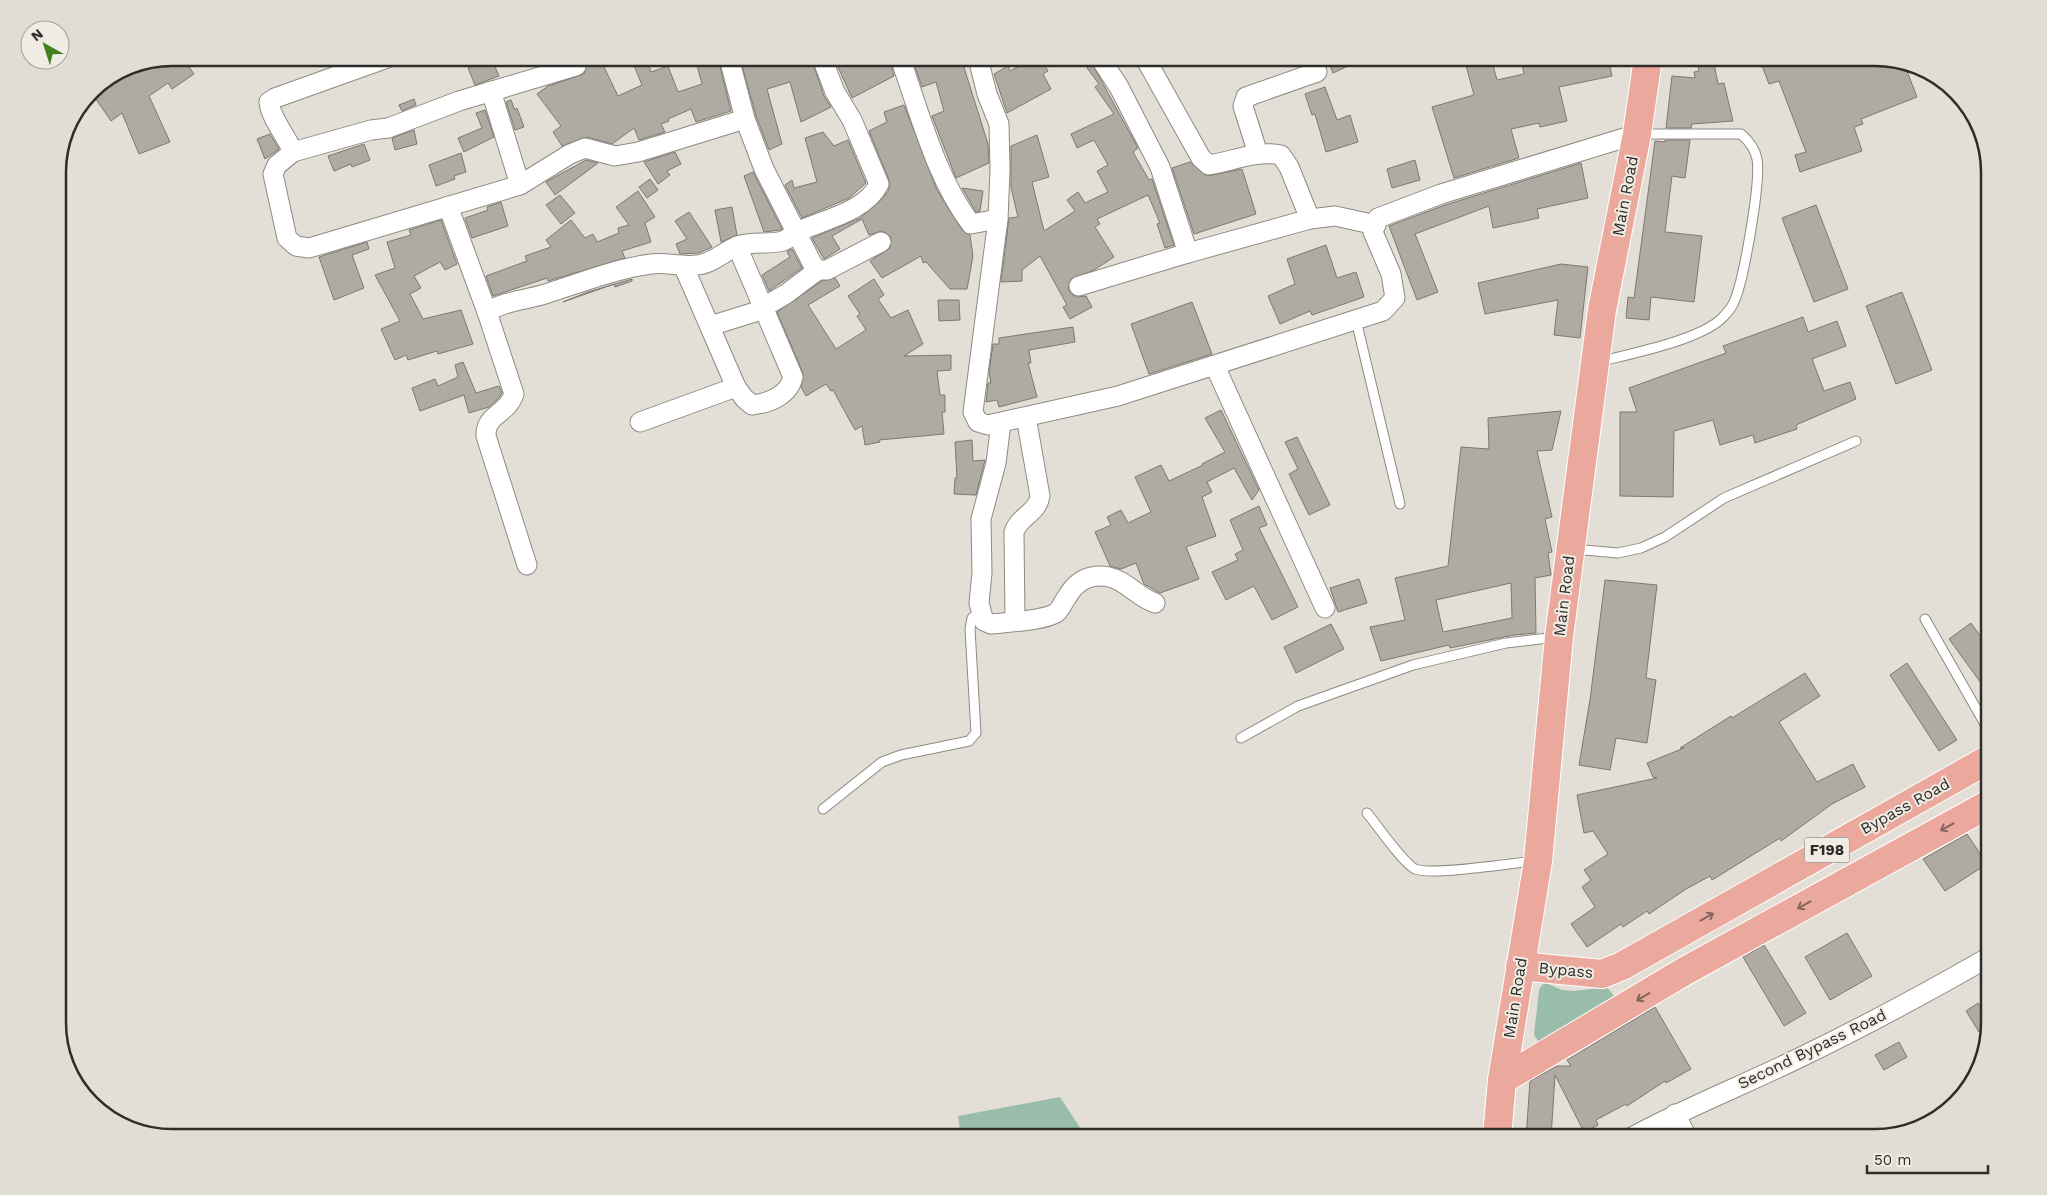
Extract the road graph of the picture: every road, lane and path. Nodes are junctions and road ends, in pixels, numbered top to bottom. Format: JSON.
{"nodes":[{"id":1,"x":365,"y":66,"type":"edge"},
{"id":2,"x":576,"y":66,"type":"dead end"},
{"id":3,"x":731,"y":66,"type":"edge"},
{"id":4,"x":825,"y":66,"type":"edge"},
{"id":5,"x":903,"y":66,"type":"edge"},
{"id":6,"x":980,"y":66,"type":"edge"},
{"id":7,"x":1105,"y":66,"type":"edge"},
{"id":8,"x":1149,"y":66,"type":"edge"},
{"id":9,"x":1647,"y":66,"type":"edge"},
{"id":10,"x":1317,"y":72,"type":"dead end"},
{"id":11,"x":491,"y":91,"type":"junction"},
{"id":12,"x":745,"y":119,"type":"junction"},
{"id":13,"x":1637,"y":134,"type":"junction"},
{"id":14,"x":293,"y":152,"type":"junction"},
{"id":15,"x":1258,"y":154,"type":"junction"},
{"id":16,"x":520,"y":185,"type":"junction"},
{"id":17,"x":448,"y":206,"type":"junction"},
{"id":18,"x":998,"y":219,"type":"junction"},
{"id":19,"x":1310,"y":219,"type":"junction"},
{"id":20,"x":1376,"y":224,"type":"junction"},
{"id":21,"x":796,"y":232,"type":"junction"},
{"id":22,"x":881,"y":242,"type":"dead end"},
{"id":23,"x":737,"y":246,"type":"junction"},
{"id":24,"x":1188,"y":253,"type":"junction"},
{"id":25,"x":683,"y":265,"type":"junction"},
{"id":26,"x":818,"y":270,"type":"junction"},
{"id":27,"x":1079,"y":286,"type":"dead end"},
{"id":28,"x":764,"y":307,"type":"junction"},
{"id":29,"x":487,"y":312,"type":"junction"},
{"id":30,"x":1356,"y":320,"type":"junction"},
{"id":31,"x":710,"y":326,"type":"junction"},
{"id":32,"x":1595,"y":363,"type":"junction"},
{"id":33,"x":1215,"y":366,"type":"junction"},
{"id":34,"x":736,"y":387,"type":"junction"},
{"id":35,"x":1026,"y":417,"type":"junction"},
{"id":36,"x":640,"y":422,"type":"dead end"},
{"id":37,"x":1001,"y":423,"type":"junction"},
{"id":38,"x":1856,"y":441,"type":"dead end"},
{"id":39,"x":1400,"y":504,"type":"dead end"},
{"id":40,"x":1570,"y":549,"type":"junction"},
{"id":41,"x":527,"y":565,"type":"dead end"},
{"id":42,"x":1155,"y":603,"type":"dead end"},
{"id":43,"x":1325,"y":608,"type":"dead end"},
{"id":44,"x":981,"y":612,"type":"junction"},
{"id":45,"x":1925,"y":619,"type":"dead end"},
{"id":46,"x":1015,"y":620,"type":"junction"},
{"id":47,"x":1559,"y":637,"type":"junction"},
{"id":48,"x":1981,"y":717,"type":"edge"},
{"id":49,"x":1241,"y":738,"type":"dead end"},
{"id":50,"x":1981,"y":763,"type":"edge"},
{"id":51,"x":1981,"y":808,"type":"edge"},
{"id":52,"x":823,"y":809,"type":"dead end"},
{"id":53,"x":1367,"y":813,"type":"dead end"},
{"id":54,"x":1538,"y":860,"type":"junction"},
{"id":55,"x":1664,"y":941,"type":"junction"},
{"id":56,"x":1981,"y":962,"type":"edge"},
{"id":57,"x":1520,"y":966,"type":"junction"},
{"id":58,"x":1685,"y":971,"type":"junction"},
{"id":59,"x":1502,"y":1080,"type":"junction"},
{"id":60,"x":1675,"y":1114,"type":"junction"},
{"id":61,"x":1498,"y":1129,"type":"edge"},
{"id":62,"x":1648,"y":1129,"type":"edge"},
{"id":63,"x":1683,"y":1129,"type":"edge"}],
"edges":[{"from":1,"to":14,"type":"street"},
{"from":2,"to":11,"type":"street"},
{"from":3,"to":12,"type":"street"},
{"from":4,"to":21,"type":"street"},
{"from":5,"to":18,"type":"street"},
{"from":6,"to":18,"type":"street"},
{"from":7,"to":24,"type":"street"},
{"from":8,"to":15,"type":"street"},
{"from":9,"to":13,"type":"main road","name":"Main Road"},
{"from":10,"to":15,"type":"street"},
{"from":11,"to":14,"type":"street"},
{"from":11,"to":16,"type":"street"},
{"from":12,"to":16,"type":"street"},
{"from":12,"to":21,"type":"street"},
{"from":13,"to":20,"type":"street"},
{"from":13,"to":32,"type":"main road","name":"Main Road"},
{"from":13,"to":32,"type":"lane"},
{"from":14,"to":17,"type":"street"},
{"from":15,"to":19,"type":"street"},
{"from":16,"to":17,"type":"street"},
{"from":17,"to":29,"type":"street"},
{"from":18,"to":37,"type":"street"},
{"from":19,"to":20,"type":"street"},
{"from":19,"to":24,"type":"street"},
{"from":20,"to":30,"type":"street"},
{"from":21,"to":23,"type":"street"},
{"from":21,"to":26,"type":"street"},
{"from":22,"to":26,"type":"street"},
{"from":23,"to":25,"type":"street"},
{"from":23,"to":28,"type":"street"},
{"from":24,"to":27,"type":"street"},
{"from":25,"to":29,"type":"street"},
{"from":25,"to":31,"type":"street"},
{"from":26,"to":28,"type":"street"},
{"from":28,"to":31,"type":"street"},
{"from":28,"to":34,"type":"street"},
{"from":29,"to":41,"type":"street"},
{"from":30,"to":33,"type":"street"},
{"from":30,"to":39,"type":"lane"},
{"from":31,"to":34,"type":"street"},
{"from":32,"to":40,"type":"main road","name":"Main Road"},
{"from":33,"to":35,"type":"street"},
{"from":33,"to":43,"type":"street"},
{"from":34,"to":36,"type":"street"},
{"from":35,"to":37,"type":"street"},
{"from":35,"to":46,"type":"street"},
{"from":37,"to":44,"type":"street"},
{"from":38,"to":40,"type":"lane"},
{"from":40,"to":47,"type":"main road","name":"Main Road"},
{"from":42,"to":46,"type":"street"},
{"from":44,"to":46,"type":"street"},
{"from":44,"to":52,"type":"lane"},
{"from":45,"to":48,"type":"lane"},
{"from":47,"to":49,"type":"lane"},
{"from":47,"to":54,"type":"main road","name":"Main Road"},
{"from":55,"to":50,"type":"main road","name":"Bypass Road","number":"F198","one_way":true},
{"from":51,"to":58,"type":"main road","number":"F198","one_way":true},
{"from":53,"to":54,"type":"lane"},
{"from":54,"to":57,"type":"main road","name":"Main Road"},
{"from":55,"to":57,"type":"main road","name":"Bypass","number":"F198"},
{"from":55,"to":58,"type":"main road"},
{"from":56,"to":60,"type":"street","name":"Second Bypass Road"},
{"from":57,"to":59,"type":"main road","name":"Main Road"},
{"from":58,"to":59,"type":"main road","number":"F198","one_way":true},
{"from":59,"to":61,"type":"main road","name":"Main Road"},
{"from":60,"to":62,"type":"street","name":"Second Bypass Road"},
{"from":60,"to":63,"type":"street"}]}
